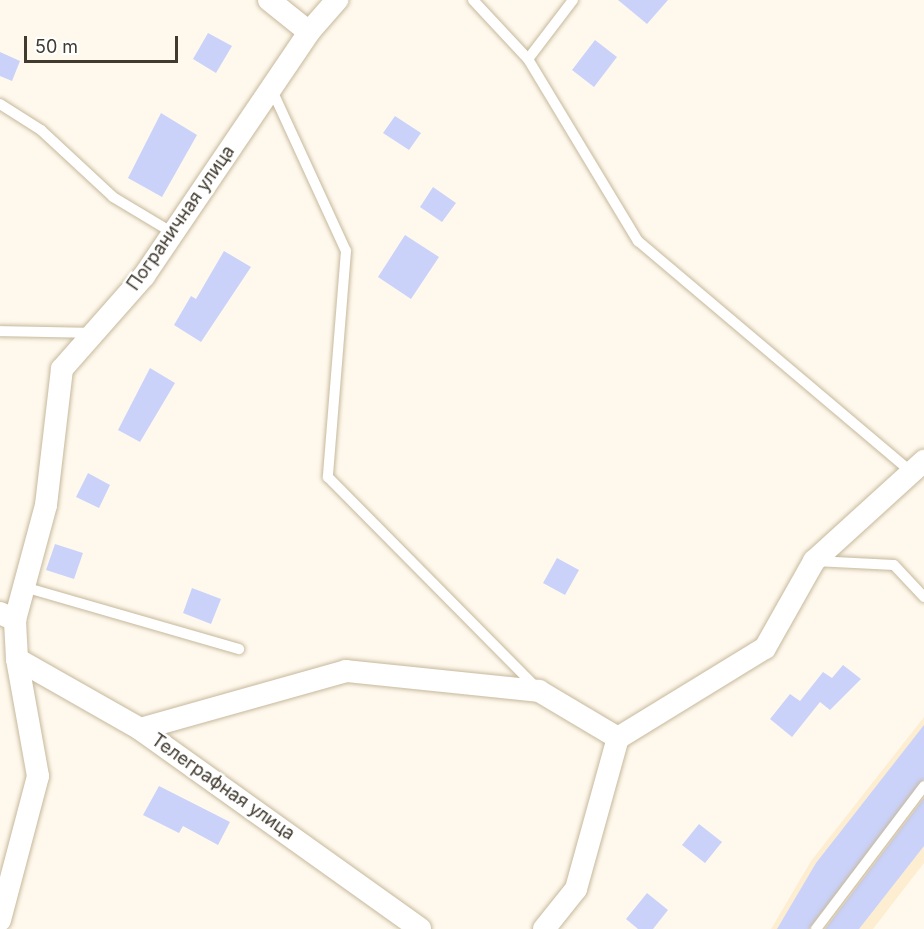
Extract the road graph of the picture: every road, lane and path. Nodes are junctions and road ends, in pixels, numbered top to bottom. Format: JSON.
{"nodes":[{"id":1,"x":269,"y":0,"type":"edge"},
{"id":2,"x":337,"y":0,"type":"edge"},
{"id":3,"x":473,"y":0,"type":"edge"},
{"id":4,"x":573,"y":0,"type":"edge"},
{"id":5,"x":309,"y":32,"type":"junction"},
{"id":6,"x":528,"y":59,"type":"junction"},
{"id":7,"x":271,"y":88,"type":"junction"},
{"id":8,"x":0,"y":104,"type":"edge"},
{"id":9,"x":173,"y":233,"type":"junction"},
{"id":10,"x":0,"y":331,"type":"edge"},
{"id":11,"x":93,"y":333,"type":"junction"},
{"id":12,"x":917,"y":465,"type":"edge"},
{"id":13,"x":814,"y":561,"type":"junction"},
{"id":14,"x":24,"y":587,"type":"junction"},
{"id":15,"x":924,"y":597,"type":"edge"},
{"id":16,"x":8,"y":616,"type":"edge"},
{"id":17,"x":239,"y":649,"type":"dead end"},
{"id":18,"x":17,"y":658,"type":"junction"},
{"id":19,"x":539,"y":691,"type":"junction"},
{"id":20,"x":140,"y":729,"type":"junction"},
{"id":21,"x":618,"y":738,"type":"junction"},
{"id":22,"x":924,"y":786,"type":"edge"},
{"id":23,"x":0,"y":920,"type":"edge"},
{"id":24,"x":420,"y":929,"type":"edge"},
{"id":25,"x":544,"y":929,"type":"edge"},
{"id":26,"x":816,"y":929,"type":"edge"}],
"edges":[{"from":1,"to":5,"type":"street"},
{"from":2,"to":5,"type":"street","name":"Пограничная улица"},
{"from":3,"to":6,"type":"lane"},
{"from":4,"to":6,"type":"lane"},
{"from":5,"to":7,"type":"street","name":"Пограничная улица"},
{"from":6,"to":12,"type":"lane"},
{"from":7,"to":9,"type":"street","name":"Пограничная улица"},
{"from":7,"to":19,"type":"lane"},
{"from":8,"to":9,"type":"lane"},
{"from":9,"to":11,"type":"street","name":"Пограничная улица"},
{"from":10,"to":11,"type":"lane"},
{"from":11,"to":14,"type":"street","name":"Пограничная улица"},
{"from":12,"to":13,"type":"street"},
{"from":13,"to":15,"type":"lane"},
{"from":13,"to":21,"type":"street"},
{"from":14,"to":16,"type":"street","name":"Пограничная улица"},
{"from":14,"to":17,"type":"lane"},
{"from":16,"to":18,"type":"street","name":"Пограничная улица"},
{"from":18,"to":20,"type":"street","name":"Телеграфная улица"},
{"from":18,"to":23,"type":"street","name":"Пограничная улица"},
{"from":19,"to":20,"type":"street"},
{"from":19,"to":21,"type":"street"},
{"from":20,"to":24,"type":"street","name":"Телеграфная улица"},
{"from":21,"to":25,"type":"street"},
{"from":22,"to":26,"type":"lane"}]}
